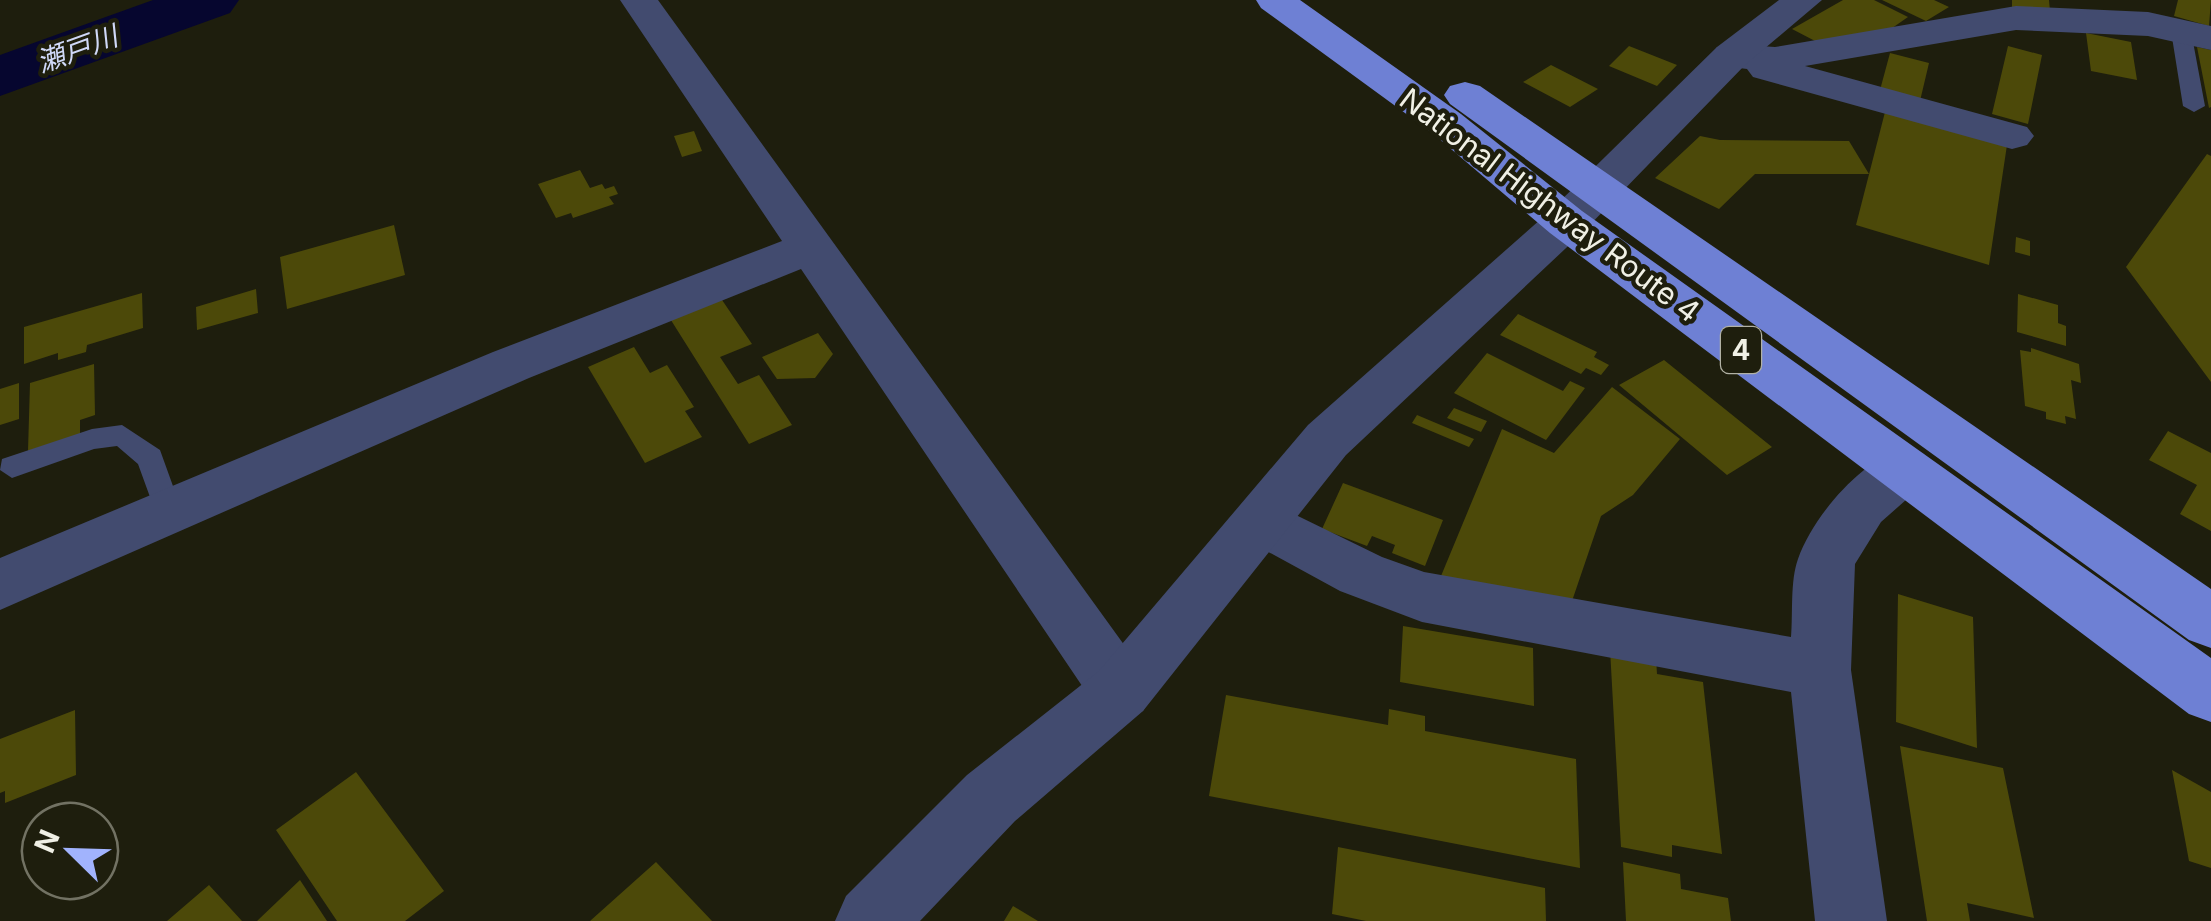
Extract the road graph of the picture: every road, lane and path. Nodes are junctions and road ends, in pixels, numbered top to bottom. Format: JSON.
{"nodes":[{"id":1,"x":639,"y":0,"type":"edge"},
{"id":2,"x":1276,"y":0,"type":"edge"},
{"id":3,"x":1333,"y":0,"type":"edge"},
{"id":4,"x":1803,"y":0,"type":"edge"},
{"id":5,"x":2174,"y":23,"type":"edge"},
{"id":6,"x":1731,"y":56,"type":"junction"},
{"id":7,"x":2194,"y":106,"type":"dead end"},
{"id":8,"x":2012,"y":136,"type":"dead end"},
{"id":9,"x":1580,"y":205,"type":"junction"},
{"id":10,"x":810,"y":248,"type":"junction"},
{"id":11,"x":12,"y":467,"type":"dead end"},
{"id":12,"x":1904,"y":469,"type":"junction"},
{"id":13,"x":168,"y":511,"type":"junction"},
{"id":14,"x":1261,"y":521,"type":"junction"},
{"id":15,"x":0,"y":585,"type":"edge"},
{"id":16,"x":2211,"y":622,"type":"edge"},
{"id":17,"x":1820,"y":670,"type":"junction"},
{"id":18,"x":1121,"y":691,"type":"junction"},
{"id":19,"x":2211,"y":694,"type":"edge"},
{"id":20,"x":871,"y":921,"type":"edge"},
{"id":21,"x":1852,"y":921,"type":"edge"}],
"edges":[{"from":1,"to":10,"type":"street"},
{"from":2,"to":9,"type":"highway","name":"National Highway Route 4","number":"4"},
{"from":3,"to":9,"type":"highway","name":"National Highway Route 4","number":"4"},
{"from":4,"to":6,"type":"street"},
{"from":5,"to":6,"type":"street"},
{"from":5,"to":7,"type":"lane"},
{"from":6,"to":8,"type":"street"},
{"from":6,"to":9,"type":"street"},
{"from":9,"to":12,"type":"highway","name":"National Highway Route 4","number":"4"},
{"from":9,"to":14,"type":"street"},
{"from":9,"to":16,"type":"highway","name":"National Highway Route 4","number":"4"},
{"from":10,"to":13,"type":"street"},
{"from":10,"to":18,"type":"street"},
{"from":11,"to":13,"type":"lane"},
{"from":12,"to":17,"type":"street"},
{"from":12,"to":19,"type":"highway","name":"National Highway Route 4","number":"4"},
{"from":13,"to":15,"type":"street"},
{"from":14,"to":17,"type":"street"},
{"from":14,"to":18,"type":"street"},
{"from":17,"to":21,"type":"street"},
{"from":18,"to":20,"type":"street"}]}
